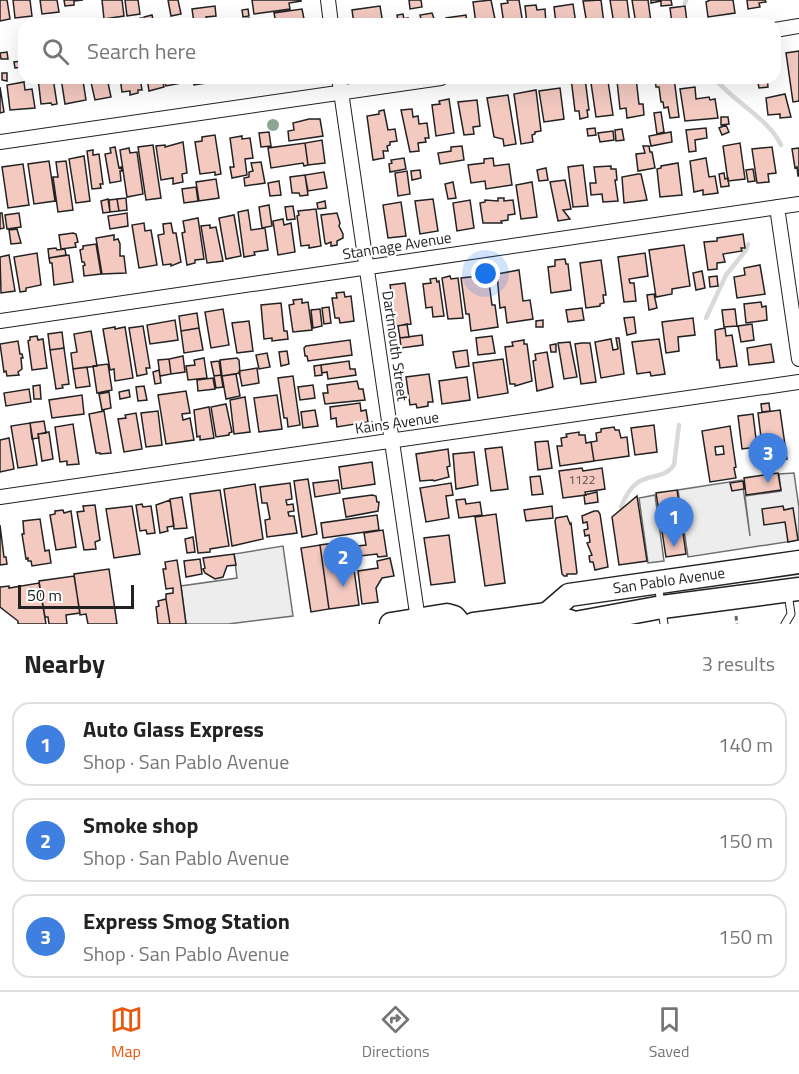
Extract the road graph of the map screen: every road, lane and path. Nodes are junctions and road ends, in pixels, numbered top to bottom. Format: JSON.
{"nodes":[{"id":1,"x":328,"y":0,"type":"edge"},
{"id":2,"x":331,"y":18,"type":"edge"},
{"id":3,"x":799,"y":26,"type":"edge"},
{"id":4,"x":781,"y":29,"type":"edge"},
{"id":5,"x":340,"y":84,"type":"edge"},
{"id":6,"x":401,"y":84,"type":"edge"},
{"id":7,"x":342,"y":93,"type":"junction"},
{"id":8,"x":0,"y":142,"type":"edge"},
{"id":9,"x":799,"y":204,"type":"edge"},
{"id":10,"x":777,"y":207,"type":"junction"},
{"id":11,"x":367,"y":267,"type":"junction"},
{"id":12,"x":0,"y":321,"type":"edge"},
{"id":13,"x":799,"y":359,"type":"edge"},
{"id":14,"x":799,"y":382,"type":"edge"},
{"id":15,"x":392,"y":440,"type":"junction"},
{"id":16,"x":0,"y":497,"type":"edge"},
{"id":17,"x":799,"y":562,"type":"edge"},
{"id":18,"x":657,"y":582,"type":"junction"},
{"id":19,"x":793,"y":590,"type":"edge"},
{"id":20,"x":547,"y":614,"type":"junction"},
{"id":21,"x":663,"y":616,"type":"edge"},
{"id":22,"x":736,"y":616,"type":"dead end"},
{"id":23,"x":418,"y":620,"type":"junction"},
{"id":24,"x":787,"y":623,"type":"edge"},
{"id":25,"x":391,"y":624,"type":"edge"},
{"id":26,"x":460,"y":624,"type":"edge"},
{"id":27,"x":474,"y":624,"type":"edge"},
{"id":28,"x":737,"y":624,"type":"edge"}],
"edges":[{"from":1,"to":2,"type":"street"},
{"from":3,"to":4,"type":"street"},
{"from":5,"to":7,"type":"street","name":"Dartmouth Street"},
{"from":6,"to":7,"type":"street"},
{"from":7,"to":8,"type":"street"},
{"from":7,"to":11,"type":"street","name":"Dartmouth Street"},
{"from":9,"to":10,"type":"street","name":"Stannage Avenue"},
{"from":10,"to":11,"type":"street","name":"Stannage Avenue"},
{"from":10,"to":13,"type":"street"},
{"from":11,"to":12,"type":"street","name":"Stannage Avenue"},
{"from":11,"to":15,"type":"street","name":"Dartmouth Street"},
{"from":14,"to":15,"type":"street","name":"Kains Avenue"},
{"from":15,"to":16,"type":"street","name":"Kains Avenue"},
{"from":15,"to":23,"type":"street","name":"Dartmouth Street"},
{"from":17,"to":18,"type":"main road","name":"San Pablo Avenue"},
{"from":18,"to":20,"type":"main road","name":"San Pablo Avenue"},
{"from":18,"to":21,"type":"lane"},
{"from":19,"to":21,"type":"main road","name":"San Pablo Avenue"},
{"from":19,"to":24,"type":"lane"},
{"from":20,"to":21,"type":"main road","name":"San Pablo Avenue"},
{"from":20,"to":27,"type":"main road","name":"San Pablo Avenue"},
{"from":22,"to":28,"type":"path"},
{"from":23,"to":25,"type":"main road"},
{"from":23,"to":26,"type":"main road"}]}
